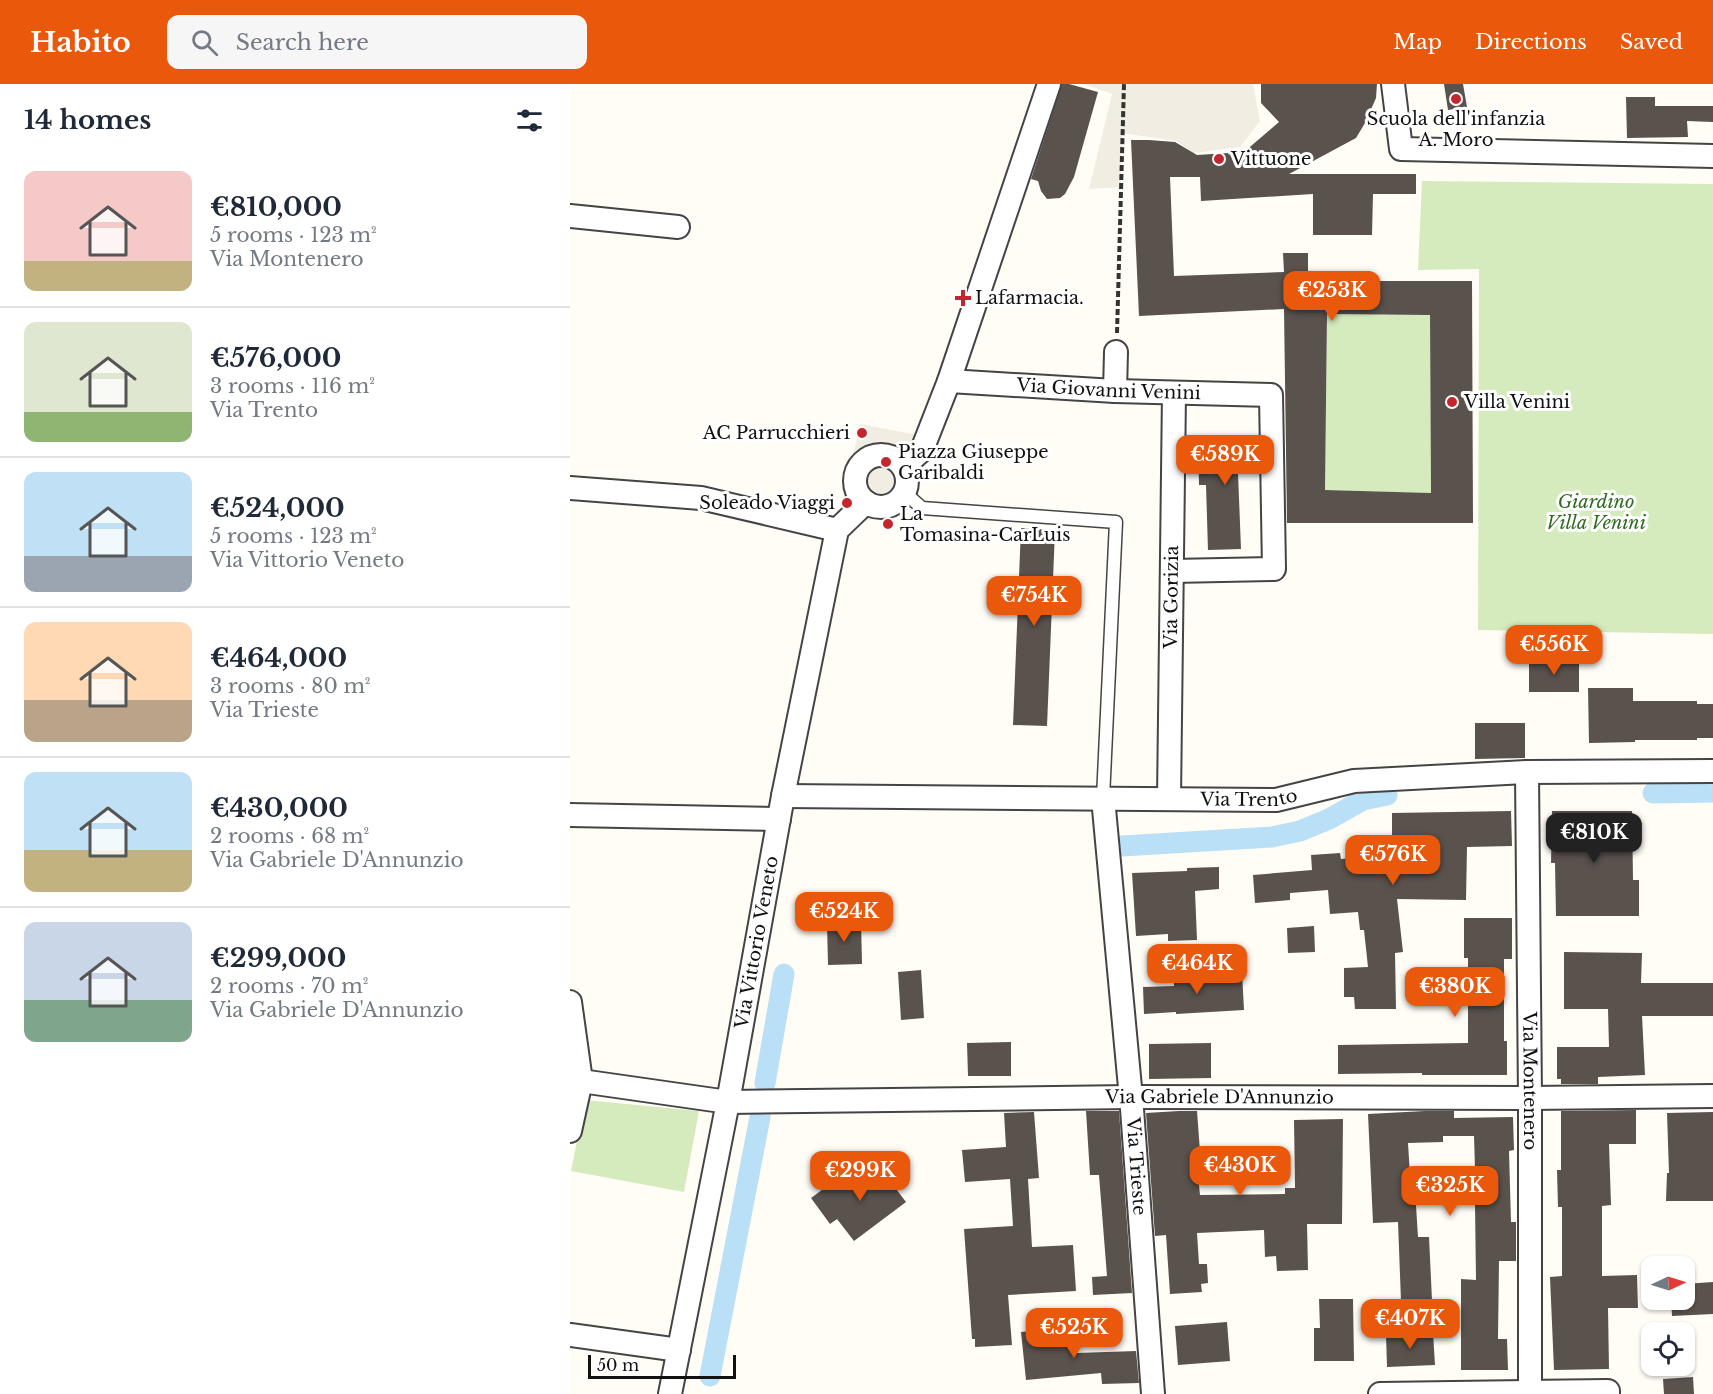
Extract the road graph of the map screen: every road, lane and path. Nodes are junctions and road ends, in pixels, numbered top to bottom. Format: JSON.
{"nodes":[{"id":1,"x":1049,"y":84,"type":"edge"},
{"id":2,"x":1124,"y":84,"type":"edge"},
{"id":3,"x":1393,"y":84,"type":"edge"},
{"id":4,"x":1713,"y":156,"type":"edge"},
{"id":5,"x":570,"y":216,"type":"edge"},
{"id":6,"x":678,"y":227,"type":"dead end"},
{"id":7,"x":1116,"y":352,"type":"joint"},
{"id":8,"x":949,"y":381,"type":"junction"},
{"id":9,"x":1115,"y":391,"type":"junction"},
{"id":10,"x":1174,"y":393,"type":"junction"},
{"id":11,"x":903,"y":467,"type":"junction"},
{"id":12,"x":570,"y":488,"type":"edge"},
{"id":13,"x":904,"y":492,"type":"junction"},
{"id":14,"x":866,"y":502,"type":"junction"},
{"id":15,"x":837,"y":530,"type":"junction"},
{"id":16,"x":1172,"y":571,"type":"junction"},
{"id":17,"x":1713,"y":771,"type":"edge"},
{"id":18,"x":1527,"y":772,"type":"junction"},
{"id":19,"x":783,"y":796,"type":"junction"},
{"id":20,"x":1102,"y":798,"type":"junction"},
{"id":21,"x":1169,"y":799,"type":"junction"},
{"id":22,"x":570,"y":815,"type":"edge"},
{"id":23,"x":779,"y":819,"type":"junction"},
{"id":24,"x":570,"y":1002,"type":"edge"},
{"id":25,"x":572,"y":1030,"type":"edge"},
{"id":26,"x":580,"y":1081,"type":"junction"},
{"id":27,"x":1713,"y":1096,"type":"edge"},
{"id":28,"x":1131,"y":1097,"type":"junction"},
{"id":29,"x":1530,"y":1098,"type":"junction"},
{"id":30,"x":728,"y":1102,"type":"junction"},
{"id":31,"x":570,"y":1131,"type":"edge"},
{"id":32,"x":570,"y":1335,"type":"edge"},
{"id":33,"x":679,"y":1350,"type":"junction"},
{"id":34,"x":1530,"y":1392,"type":"junction"},
{"id":35,"x":1608,"y":1392,"type":"edge"},
{"id":36,"x":1449,"y":1393,"type":"edge"},
{"id":37,"x":670,"y":1394,"type":"edge"},
{"id":38,"x":1154,"y":1394,"type":"edge"},
{"id":39,"x":1380,"y":1394,"type":"edge"}],
"edges":[{"from":1,"to":8,"type":"street"},
{"from":2,"to":7,"type":"path"},
{"from":3,"to":4,"type":"street"},
{"from":5,"to":6,"type":"street"},
{"from":7,"to":9,"type":"street"},
{"from":8,"to":9,"type":"street","name":"Via Giovanni Venini"},
{"from":8,"to":11,"type":"street"},
{"from":9,"to":10,"type":"street","name":"Via Giovanni Venini"},
{"from":10,"to":16,"type":"street","name":"Via Gorizia"},
{"from":10,"to":16,"type":"street","name":"Via Giovanni Venini"},
{"from":11,"to":13,"type":"street"},
{"from":11,"to":14,"type":"street"},
{"from":12,"to":15,"type":"street"},
{"from":13,"to":14,"type":"street"},
{"from":13,"to":20,"type":"lane"},
{"from":14,"to":15,"type":"street"},
{"from":15,"to":19,"type":"street","name":"Via Vittorio Veneto"},
{"from":16,"to":21,"type":"street","name":"Via Gorizia"},
{"from":17,"to":18,"type":"street","name":"Via Trento"},
{"from":18,"to":21,"type":"street","name":"Via Trento"},
{"from":18,"to":29,"type":"street","name":"Via Montenero"},
{"from":19,"to":20,"type":"street","name":"Via Trento"},
{"from":19,"to":23,"type":"street","name":"Via Vittorio Veneto"},
{"from":20,"to":21,"type":"street","name":"Via Trento"},
{"from":20,"to":28,"type":"street","name":"Via Trieste"},
{"from":22,"to":23,"type":"street"},
{"from":23,"to":30,"type":"street","name":"Via Vittorio Veneto"},
{"from":24,"to":25,"type":"street"},
{"from":25,"to":26,"type":"street"},
{"from":26,"to":30,"type":"street","name":"Via Gabriele D'Annunzio"},
{"from":26,"to":31,"type":"street"},
{"from":27,"to":29,"type":"street","name":"Via Gabriele D'Annunzio"},
{"from":28,"to":29,"type":"street","name":"Via Gabriele D'Annunzio"},
{"from":28,"to":30,"type":"street","name":"Via Gabriele D'Annunzio"},
{"from":28,"to":38,"type":"street","name":"Via Trieste"},
{"from":29,"to":34,"type":"street","name":"Via Montenero"},
{"from":30,"to":33,"type":"street","name":"Via Vittorio Veneto"},
{"from":32,"to":33,"type":"street"},
{"from":33,"to":37,"type":"street","name":"Via Vittorio Veneto"},
{"from":34,"to":35,"type":"street"},
{"from":34,"to":36,"type":"street"},
{"from":36,"to":39,"type":"street"}]}
